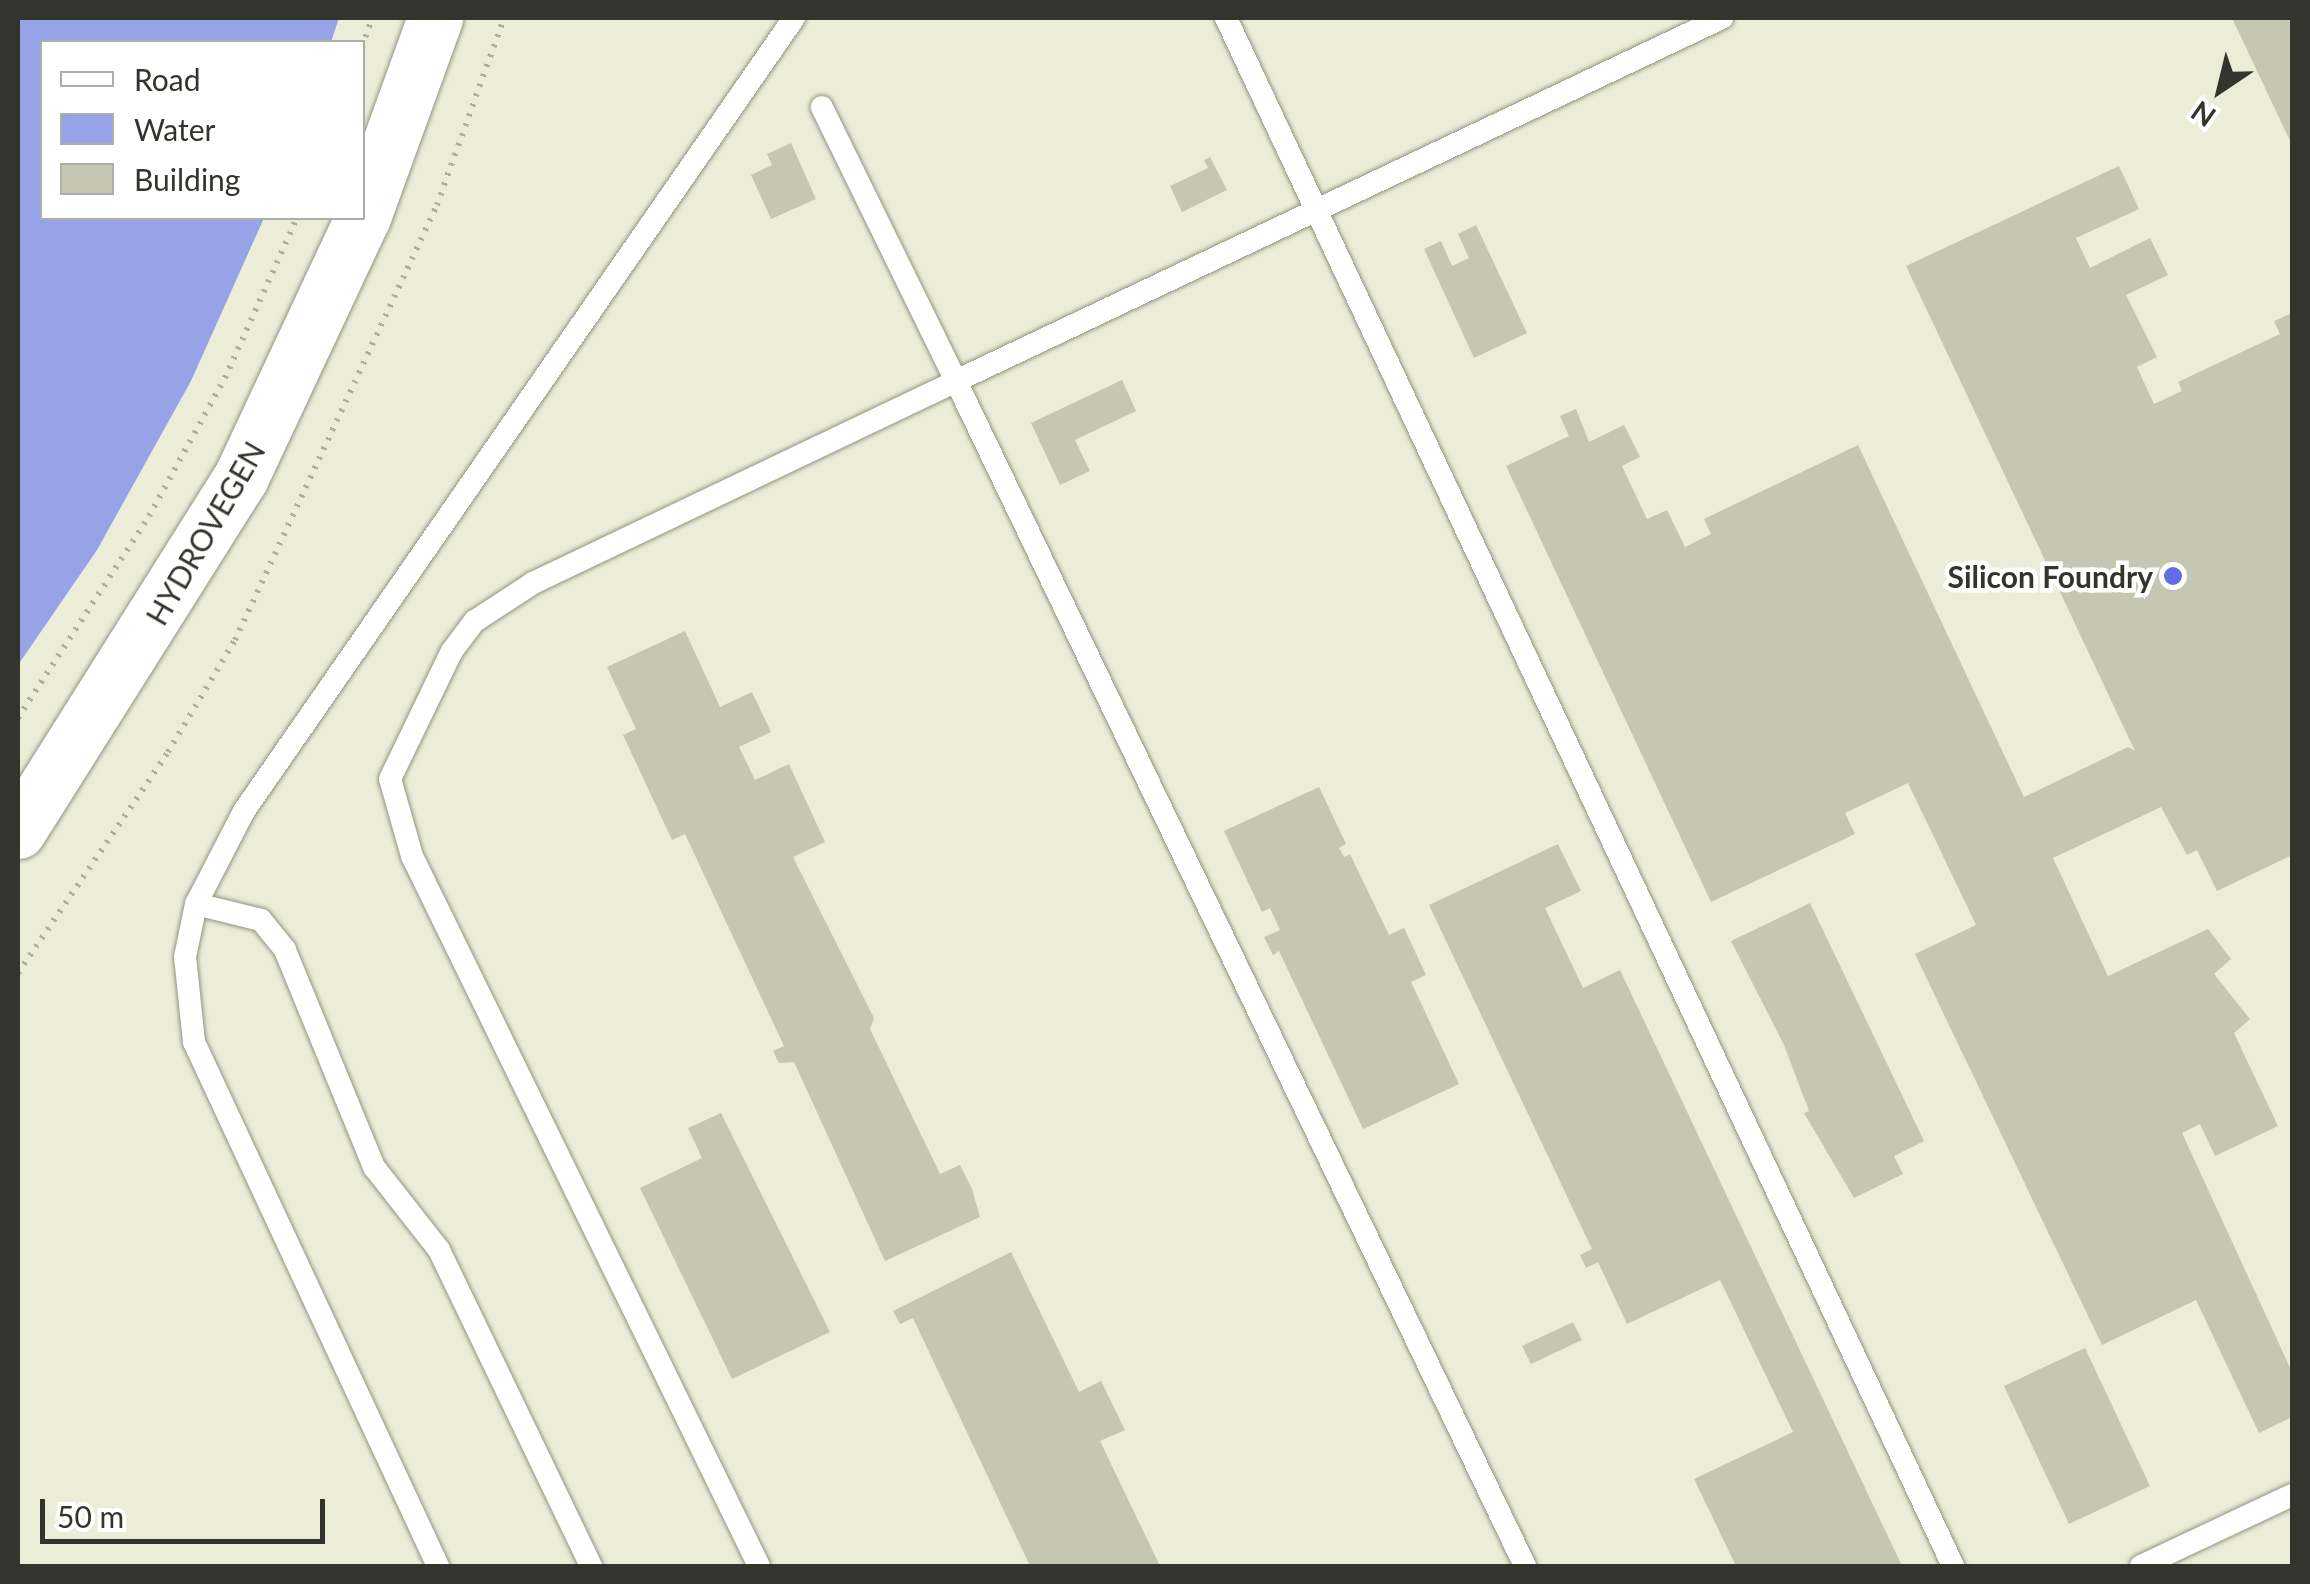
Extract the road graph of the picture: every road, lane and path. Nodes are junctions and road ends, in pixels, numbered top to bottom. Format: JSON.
{"nodes":[{"id":1,"x":436,"y":18,"type":"edge"},
{"id":2,"x":504,"y":18,"type":"edge"},
{"id":3,"x":794,"y":18,"type":"edge"},
{"id":4,"x":1226,"y":18,"type":"edge"},
{"id":5,"x":1722,"y":18,"type":"edge"},
{"id":6,"x":822,"y":107,"type":"dead end"},
{"id":7,"x":1318,"y":208,"type":"junction"},
{"id":8,"x":365,"y":210,"type":"edge"},
{"id":9,"x":296,"y":220,"type":"edge"},
{"id":10,"x":361,"y":220,"type":"edge"},
{"id":11,"x":956,"y":381,"type":"junction"},
{"id":12,"x":18,"y":718,"type":"edge"},
{"id":13,"x":18,"y":831,"type":"edge"},
{"id":14,"x":196,"y":904,"type":"junction"},
{"id":15,"x":18,"y":973,"type":"edge"},
{"id":16,"x":2292,"y":1495,"type":"edge"},
{"id":17,"x":438,"y":1566,"type":"edge"},
{"id":18,"x":592,"y":1566,"type":"edge"},
{"id":19,"x":758,"y":1566,"type":"edge"},
{"id":20,"x":1525,"y":1566,"type":"edge"},
{"id":21,"x":1952,"y":1566,"type":"edge"},
{"id":22,"x":2142,"y":1566,"type":"edge"}],
"edges":[{"from":1,"to":8,"type":"street","name":"HYDROVEGEN"},
{"from":2,"to":15,"type":"path"},
{"from":3,"to":14,"type":"lane"},
{"from":4,"to":7,"type":"lane"},
{"from":5,"to":7,"type":"lane"},
{"from":6,"to":11,"type":"lane"},
{"from":7,"to":11,"type":"lane"},
{"from":7,"to":21,"type":"lane"},
{"from":9,"to":12,"type":"path"},
{"from":10,"to":13,"type":"street","name":"HYDROVEGEN"},
{"from":11,"to":19,"type":"lane"},
{"from":11,"to":20,"type":"lane"},
{"from":14,"to":17,"type":"lane"},
{"from":14,"to":18,"type":"lane"},
{"from":16,"to":22,"type":"lane"}]}
